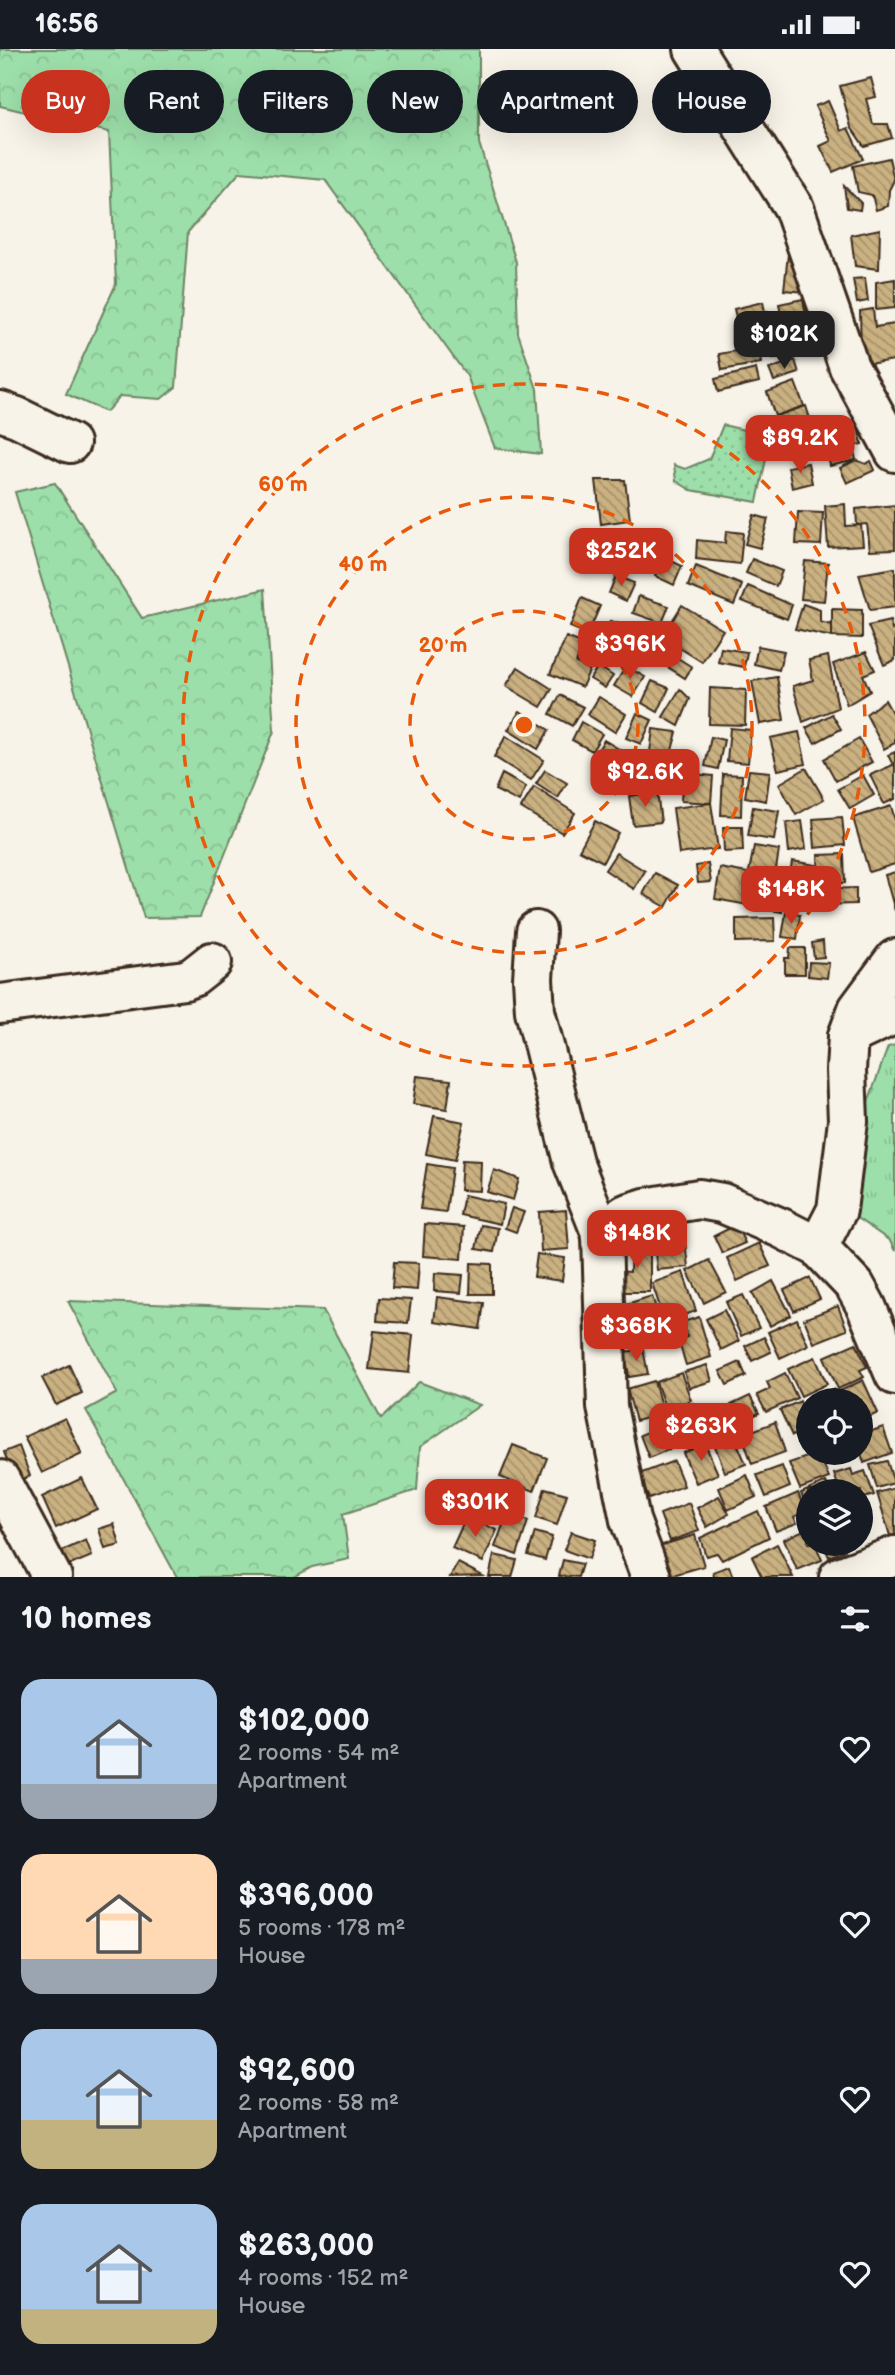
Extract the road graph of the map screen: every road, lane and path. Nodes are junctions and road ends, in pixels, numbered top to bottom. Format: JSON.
{"nodes":[{"id":1,"x":694,"y":49,"type":"edge"},
{"id":2,"x":0,"y":411,"type":"edge"},
{"id":3,"x":70,"y":443,"type":"dead end"},
{"id":4,"x":895,"y":452,"type":"edge"},
{"id":5,"x":536,"y":931,"type":"dead end"},
{"id":6,"x":895,"y":958,"type":"edge"},
{"id":7,"x":212,"y":962,"type":"dead end"},
{"id":8,"x":0,"y":1005,"type":"edge"},
{"id":9,"x":895,"y":1014,"type":"edge"},
{"id":10,"x":848,"y":1036,"type":"junction"},
{"id":11,"x":602,"y":1235,"type":"junction"},
{"id":12,"x":818,"y":1247,"type":"junction"},
{"id":13,"x":895,"y":1375,"type":"edge"},
{"id":14,"x":0,"y":1480,"type":"edge"},
{"id":15,"x":895,"y":1556,"type":"edge"},
{"id":16,"x":52,"y":1577,"type":"edge"},
{"id":17,"x":651,"y":1577,"type":"edge"},
{"id":18,"x":839,"y":1577,"type":"edge"}],
"edges":[{"from":1,"to":4,"type":"street"},
{"from":2,"to":3,"type":"street"},
{"from":5,"to":11,"type":"street"},
{"from":6,"to":10,"type":"street"},
{"from":7,"to":8,"type":"street"},
{"from":9,"to":10,"type":"street"},
{"from":10,"to":12,"type":"street"},
{"from":11,"to":12,"type":"street"},
{"from":11,"to":17,"type":"street"},
{"from":12,"to":13,"type":"street"},
{"from":14,"to":16,"type":"street"},
{"from":15,"to":18,"type":"street"}]}
